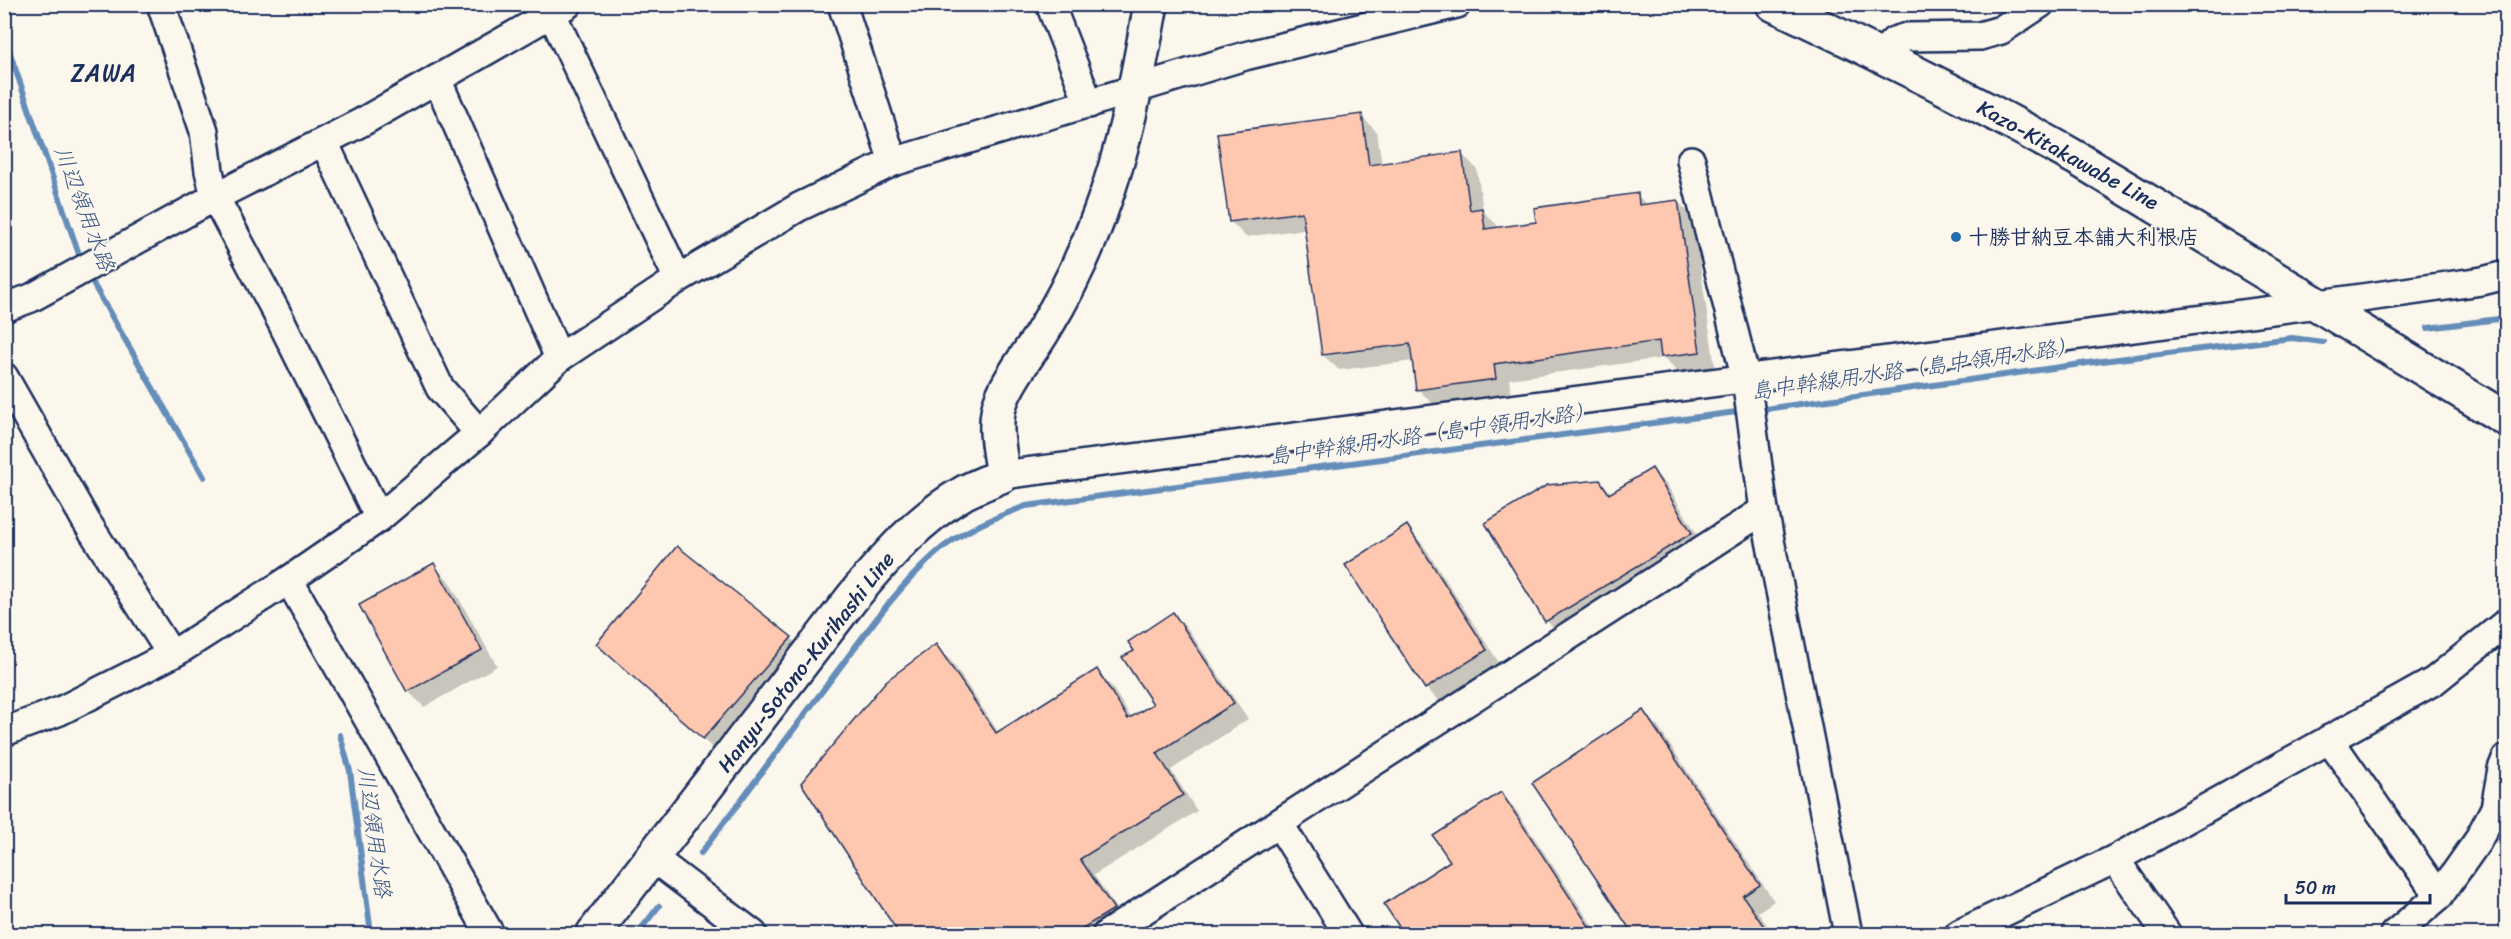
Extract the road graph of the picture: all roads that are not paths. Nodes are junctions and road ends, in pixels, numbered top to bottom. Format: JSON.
{"nodes":[{"id":1,"x":161,"y":4,"type":"edge"},
{"id":2,"x":842,"y":4,"type":"edge"},
{"id":3,"x":1050,"y":4,"type":"edge"},
{"id":4,"x":1151,"y":4,"type":"edge"},
{"id":5,"x":1456,"y":4,"type":"edge"},
{"id":6,"x":1773,"y":4,"type":"edge"},
{"id":7,"x":2040,"y":4,"type":"edge"},
{"id":8,"x":560,"y":9,"type":"edge"},
{"id":9,"x":1881,"y":54,"type":"junction"},
{"id":10,"x":437,"y":79,"type":"junction"},
{"id":11,"x":1135,"y":89,"type":"junction"},
{"id":12,"x":1089,"y":104,"type":"junction"},
{"id":13,"x":324,"y":142,"type":"junction"},
{"id":14,"x":1691,"y":160,"type":"dead end"},
{"id":15,"x":894,"y":162,"type":"junction"},
{"id":16,"x":215,"y":197,"type":"junction"},
{"id":17,"x":2506,"y":275,"type":"edge"},
{"id":18,"x":678,"y":279,"type":"junction"},
{"id":19,"x":2319,"y":304,"type":"junction"},
{"id":20,"x":4,"y":308,"type":"edge"},
{"id":21,"x":559,"y":358,"type":"junction"},
{"id":22,"x":4,"y":377,"type":"edge"},
{"id":23,"x":1746,"y":379,"type":"junction"},
{"id":24,"x":2506,"y":419,"type":"edge"},
{"id":25,"x":478,"y":433,"type":"junction"},
{"id":26,"x":1003,"y":475,"type":"junction"},
{"id":27,"x":1764,"y":510,"type":"junction"},
{"id":28,"x":379,"y":518,"type":"junction"},
{"id":29,"x":289,"y":580,"type":"junction"},
{"id":30,"x":2506,"y":623,"type":"edge"},
{"id":31,"x":171,"y":654,"type":"junction"},
{"id":32,"x":4,"y":732,"type":"edge"},
{"id":33,"x":2329,"y":740,"type":"junction"},
{"id":34,"x":2506,"y":759,"type":"edge"},
{"id":35,"x":1280,"y":825,"type":"junction"},
{"id":36,"x":654,"y":858,"type":"junction"},
{"id":37,"x":2115,"y":859,"type":"junction"},
{"id":38,"x":2439,"y":896,"type":"junction"},
{"id":39,"x":490,"y":934,"type":"edge"},
{"id":40,"x":593,"y":934,"type":"edge"},
{"id":41,"x":753,"y":934,"type":"edge"},
{"id":42,"x":1107,"y":934,"type":"edge"},
{"id":43,"x":1348,"y":934,"type":"edge"},
{"id":44,"x":1848,"y":934,"type":"edge"},
{"id":45,"x":1959,"y":934,"type":"edge"},
{"id":46,"x":2167,"y":934,"type":"edge"},
{"id":47,"x":2394,"y":934,"type":"edge"}],
"edges":[{"from":1,"to":16,"type":"street"},
{"from":2,"to":15,"type":"street"},
{"from":3,"to":12,"type":"street"},
{"from":4,"to":11,"type":"main road"},
{"from":5,"to":11,"type":"street"},
{"from":6,"to":9,"type":"main road","name":"Kazo-Kitakawabe Line"},
{"from":7,"to":9,"type":"street"},
{"from":8,"to":10,"type":"street"},
{"from":8,"to":18,"type":"street"},
{"from":9,"to":19,"type":"main road","name":"Kazo-Kitakawabe Line"},
{"from":10,"to":13,"type":"street"},
{"from":10,"to":21,"type":"street"},
{"from":11,"to":12,"type":"street"},
{"from":11,"to":26,"type":"main road"},
{"from":12,"to":15,"type":"street"},
{"from":13,"to":16,"type":"street"},
{"from":13,"to":25,"type":"street"},
{"from":14,"to":23,"type":"street"},
{"from":15,"to":18,"type":"street"},
{"from":16,"to":20,"type":"street"},
{"from":16,"to":28,"type":"street"},
{"from":17,"to":19,"type":"street"},
{"from":18,"to":21,"type":"street"},
{"from":19,"to":23,"type":"street"},
{"from":19,"to":24,"type":"main road","name":"Kazo-Kitakawabe Line"},
{"from":21,"to":25,"type":"street"},
{"from":22,"to":31,"type":"street"},
{"from":23,"to":26,"type":"street"},
{"from":23,"to":27,"type":"street"},
{"from":25,"to":28,"type":"street"},
{"from":26,"to":36,"type":"main road","name":"Hanyu-Sotono-Kurihashi Line"},
{"from":27,"to":35,"type":"street"},
{"from":27,"to":44,"type":"street"},
{"from":28,"to":29,"type":"street"},
{"from":29,"to":31,"type":"street"},
{"from":29,"to":39,"type":"street"},
{"from":30,"to":33,"type":"street"},
{"from":31,"to":32,"type":"street"},
{"from":33,"to":37,"type":"street"},
{"from":33,"to":38,"type":"street"},
{"from":34,"to":38,"type":"street"},
{"from":35,"to":42,"type":"street"},
{"from":35,"to":43,"type":"street"},
{"from":36,"to":40,"type":"main road","name":"Hanyu-Sotono-Kurihashi Line"},
{"from":36,"to":41,"type":"street"},
{"from":37,"to":45,"type":"street"},
{"from":37,"to":46,"type":"street"},
{"from":38,"to":47,"type":"street"}]}
